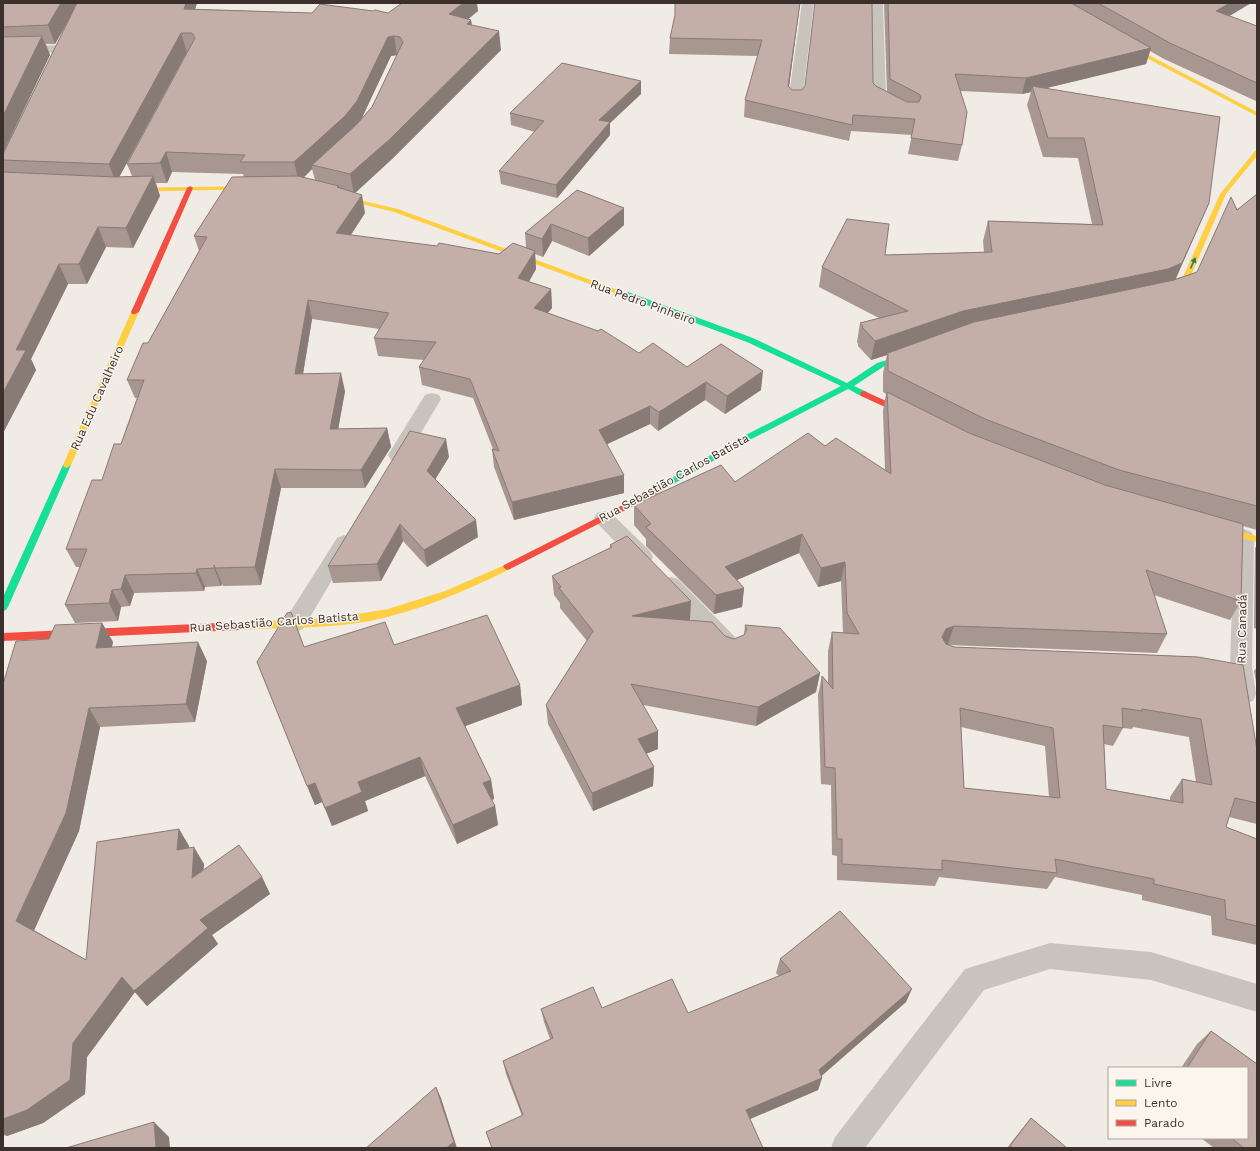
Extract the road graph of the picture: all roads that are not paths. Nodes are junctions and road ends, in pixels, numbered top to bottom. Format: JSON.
{"nodes":[{"id":1,"x":808,"y":3,"type":"edge"},
{"id":2,"x":877,"y":3,"type":"edge"},
{"id":3,"x":67,"y":37,"type":"edge"},
{"id":4,"x":1115,"y":38,"type":"edge"},
{"id":5,"x":61,"y":49,"type":"junction"},
{"id":6,"x":3,"y":51,"type":"edge"},
{"id":7,"x":54,"y":64,"type":"edge"},
{"id":8,"x":795,"y":102,"type":"edge"},
{"id":9,"x":904,"y":111,"type":"edge"},
{"id":10,"x":1257,"y":114,"type":"edge"},
{"id":11,"x":1257,"y":152,"type":"edge"},
{"id":12,"x":129,"y":177,"type":"edge"},
{"id":13,"x":190,"y":188,"type":"junction"},
{"id":14,"x":262,"y":188,"type":"edge"},
{"id":15,"x":118,"y":190,"type":"joint"},
{"id":16,"x":322,"y":193,"type":"edge"},
{"id":17,"x":1158,"y":295,"type":"edge"},
{"id":18,"x":922,"y":351,"type":"edge"},
{"id":19,"x":850,"y":385,"type":"junction"},
{"id":20,"x":432,"y":399,"type":"dead end"},
{"id":21,"x":921,"y":421,"type":"edge"},
{"id":22,"x":386,"y":474,"type":"edge"},
{"id":23,"x":604,"y":518,"type":"junction"},
{"id":24,"x":1207,"y":527,"type":"edge"},
{"id":25,"x":353,"y":528,"type":"edge"},
{"id":26,"x":1250,"y":538,"type":"edge"},
{"id":27,"x":3,"y":607,"type":"edge"},
{"id":28,"x":295,"y":623,"type":"junction"},
{"id":29,"x":3,"y":637,"type":"edge"},
{"id":30,"x":732,"y":648,"type":"edge"},
{"id":31,"x":1218,"y":666,"type":"edge"},
{"id":32,"x":1241,"y":667,"type":"junction"},
{"id":33,"x":1248,"y":714,"type":"edge"},
{"id":34,"x":1257,"y":998,"type":"edge"},
{"id":35,"x":846,"y":1148,"type":"edge"}],
"edges":[{"from":1,"to":8,"type":"lane"},
{"from":2,"to":9,"type":"lane"},
{"from":3,"to":5,"type":"lane"},
{"from":4,"to":10,"type":"street"},
{"from":5,"to":6,"type":"lane"},
{"from":5,"to":7,"type":"lane"},
{"from":17,"to":11,"type":"street","one_way":true},
{"from":12,"to":15,"type":"lane"},
{"from":13,"to":14,"type":"street"},
{"from":13,"to":15,"type":"street"},
{"from":13,"to":27,"type":"street","name":"Rua Edu Cavalheiro"},
{"from":16,"to":19,"type":"street","name":"Rua Pedro Pinheiro"},
{"from":18,"to":19,"type":"street","name":"Rua Sebastião Carlos Batista"},
{"from":19,"to":21,"type":"street","name":"Rua Pedro Pinheiro"},
{"from":19,"to":23,"type":"street","name":"Rua Sebastião Carlos Batista"},
{"from":20,"to":22,"type":"lane"},
{"from":23,"to":28,"type":"street","name":"Rua Sebastião Carlos Batista"},
{"from":23,"to":30,"type":"lane"},
{"from":24,"to":26,"type":"street"},
{"from":25,"to":28,"type":"lane"},
{"from":26,"to":32,"type":"lane","name":"Rua Canadá"},
{"from":28,"to":29,"type":"street","name":"Rua Sebastião Carlos Batista"},
{"from":31,"to":32,"type":"lane"},
{"from":32,"to":33,"type":"lane","name":"Rua Canadá"},
{"from":34,"to":35,"type":"street"}]}
